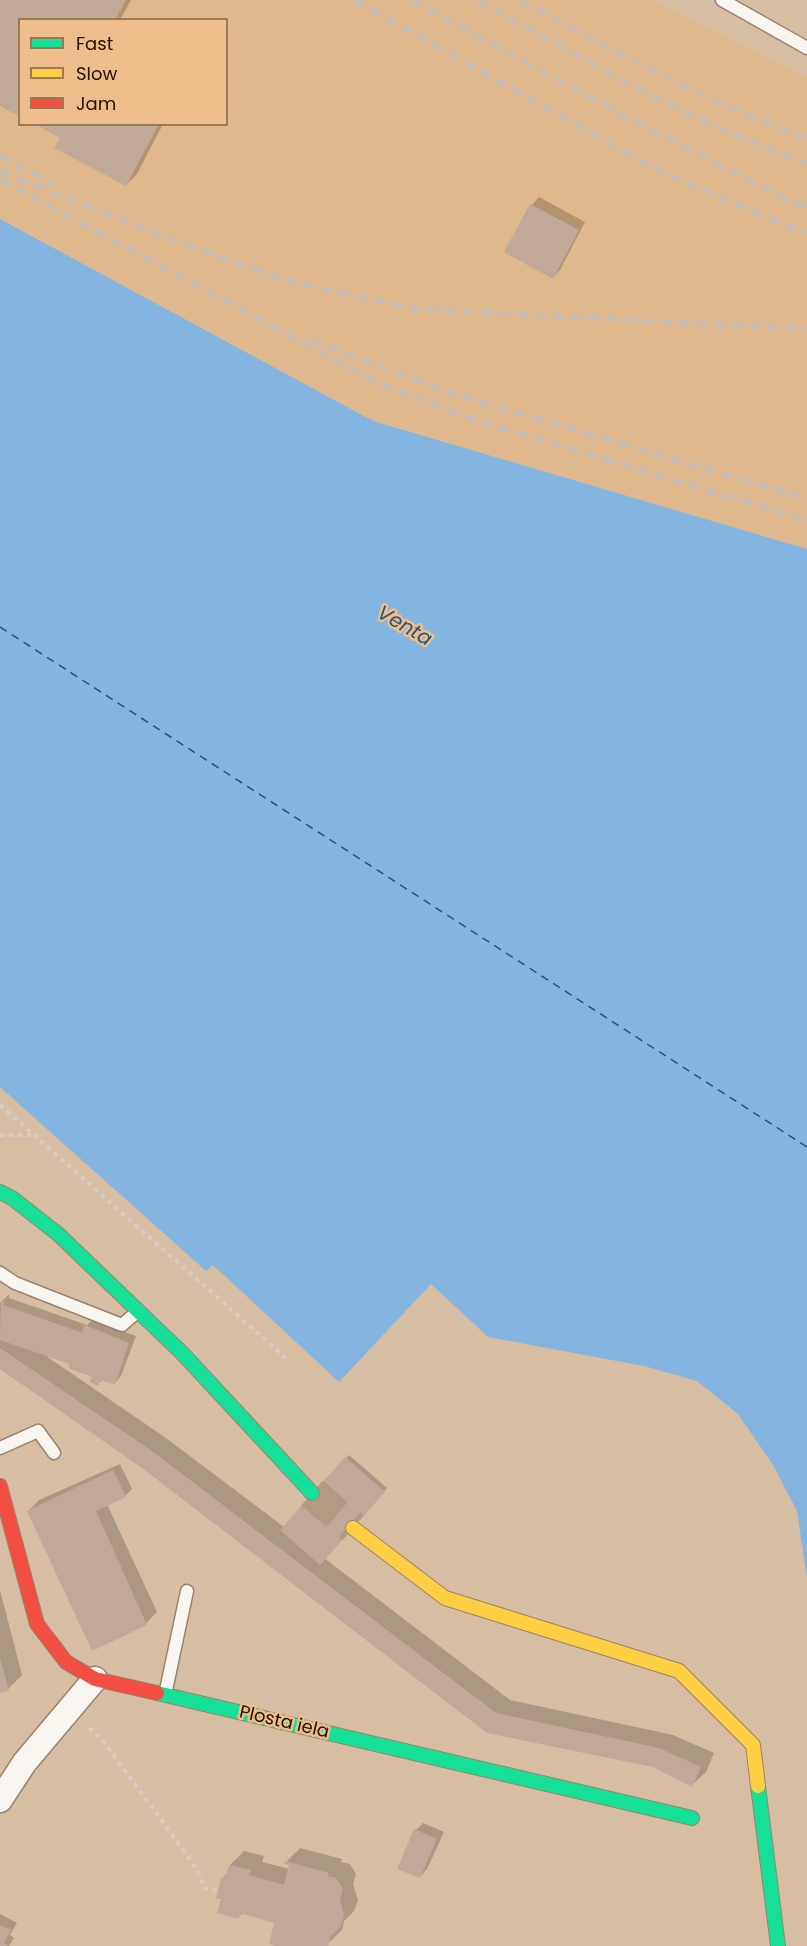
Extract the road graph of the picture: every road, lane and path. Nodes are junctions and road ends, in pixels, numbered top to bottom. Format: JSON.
{"nodes":[{"id":1,"x":722,"y":0,"type":"edge"},
{"id":2,"x":807,"y":48,"type":"edge"},
{"id":3,"x":0,"y":1105,"type":"edge"},
{"id":4,"x":0,"y":1135,"type":"edge"},
{"id":5,"x":33,"y":1135,"type":"junction"},
{"id":6,"x":0,"y":1192,"type":"edge"},
{"id":7,"x":0,"y":1274,"type":"edge"},
{"id":8,"x":138,"y":1311,"type":"junction"},
{"id":9,"x":286,"y":1358,"type":"dead end"},
{"id":10,"x":0,"y":1448,"type":"edge"},
{"id":11,"x":54,"y":1453,"type":"dead end"},
{"id":12,"x":0,"y":1486,"type":"edge"},
{"id":13,"x":312,"y":1493,"type":"tunnel mouth"},
{"id":14,"x":353,"y":1528,"type":"tunnel mouth"},
{"id":15,"x":187,"y":1591,"type":"dead end"},
{"id":16,"x":95,"y":1679,"type":"junction"},
{"id":17,"x":165,"y":1695,"type":"junction"},
{"id":18,"x":101,"y":1738,"type":"dead end"},
{"id":19,"x":0,"y":1800,"type":"edge"},
{"id":20,"x":692,"y":1818,"type":"dead end"},
{"id":21,"x":218,"y":1891,"type":"dead end"},
{"id":22,"x":778,"y":1946,"type":"edge"}],
"edges":[{"from":1,"to":2,"type":"lane"},
{"from":3,"to":5,"type":"path"},
{"from":4,"to":5,"type":"path"},
{"from":5,"to":9,"type":"path"},
{"from":6,"to":8,"type":"street"},
{"from":7,"to":8,"type":"lane"},
{"from":8,"to":13,"type":"street"},
{"from":10,"to":11,"type":"lane"},
{"from":12,"to":16,"type":"street","name":"Plosta iela"},
{"from":14,"to":22,"type":"street"},
{"from":15,"to":17,"type":"lane"},
{"from":16,"to":17,"type":"street","name":"Plosta iela"},
{"from":16,"to":19,"type":"street"},
{"from":17,"to":20,"type":"street","name":"Plosta iela"},
{"from":18,"to":21,"type":"path"}]}
